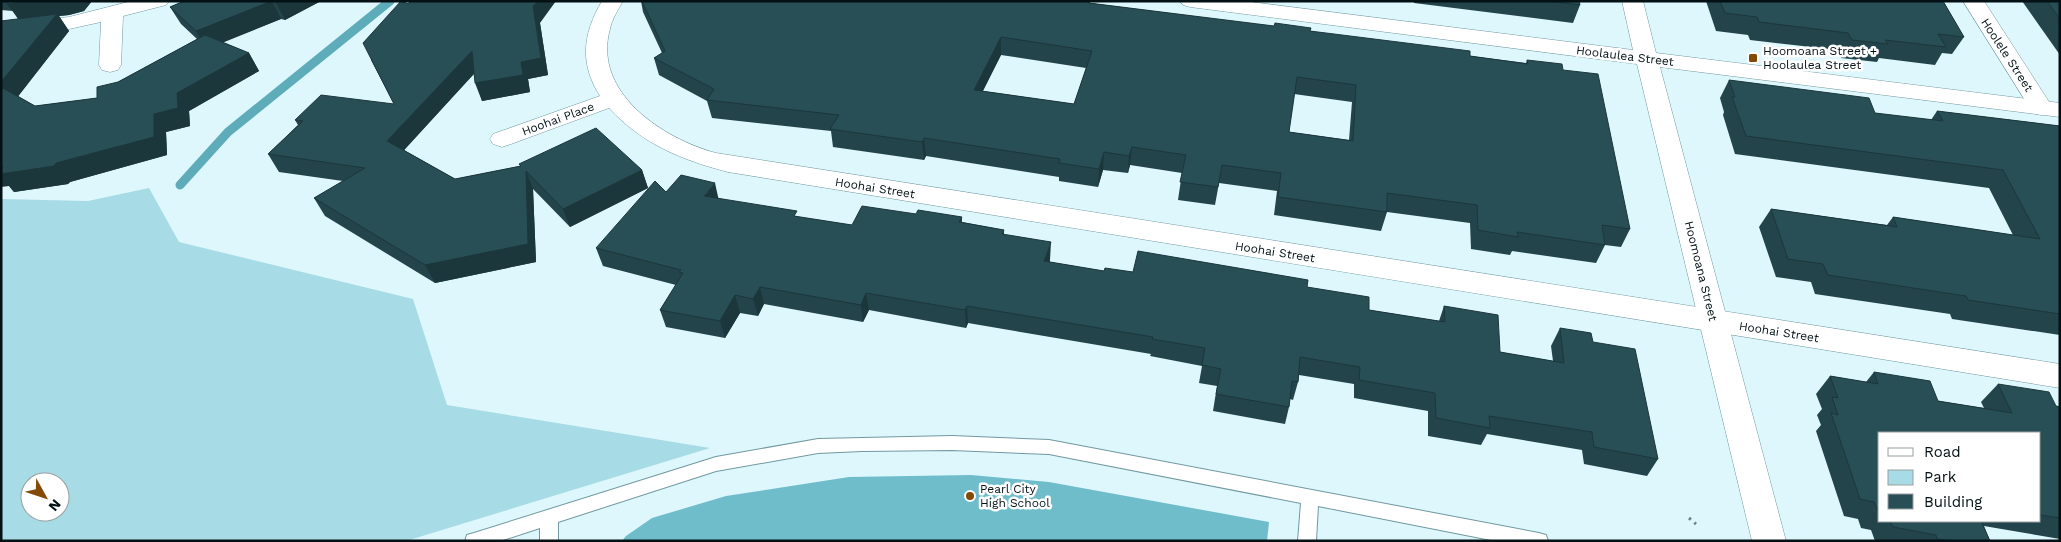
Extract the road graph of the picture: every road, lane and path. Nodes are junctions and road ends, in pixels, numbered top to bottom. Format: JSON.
{"nodes":[{"id":1,"x":159,"y":1,"type":"edge"},
{"id":2,"x":613,"y":1,"type":"edge"},
{"id":3,"x":1190,"y":1,"type":"edge"},
{"id":4,"x":1632,"y":1,"type":"edge"},
{"id":5,"x":1973,"y":1,"type":"edge"},
{"id":6,"x":112,"y":13,"type":"junction"},
{"id":7,"x":1,"y":32,"type":"edge"},
{"id":8,"x":1646,"y":58,"type":"junction"},
{"id":9,"x":110,"y":65,"type":"dead end"},
{"id":10,"x":613,"y":99,"type":"junction"},
{"id":11,"x":2050,"y":109,"type":"edge"},
{"id":12,"x":502,"y":140,"type":"dead end"},
{"id":13,"x":1714,"y":321,"type":"junction"},
{"id":14,"x":2060,"y":376,"type":"edge"},
{"id":15,"x":1310,"y":497,"type":"junction"},
{"id":16,"x":550,"y":516,"type":"junction"},
{"id":17,"x":1689,"y":518,"type":"dead end"},
{"id":18,"x":1696,"y":524,"type":"dead end"},
{"id":19,"x":474,"y":541,"type":"edge"},
{"id":20,"x":549,"y":541,"type":"edge"},
{"id":21,"x":1307,"y":541,"type":"edge"},
{"id":22,"x":1539,"y":541,"type":"edge"},
{"id":23,"x":1769,"y":541,"type":"edge"}],
"edges":[{"from":1,"to":6,"type":"street"},
{"from":2,"to":10,"type":"street","name":"Hoohai Street"},
{"from":3,"to":8,"type":"street","name":"Hoolaulea Street"},
{"from":4,"to":8,"type":"street","name":"Hoomoana Street"},
{"from":5,"to":11,"type":"street","name":"Hoolele Street"},
{"from":6,"to":7,"type":"street"},
{"from":6,"to":9,"type":"street"},
{"from":8,"to":11,"type":"street","name":"Hoolaulea Street"},
{"from":8,"to":13,"type":"street","name":"Hoomoana Street"},
{"from":10,"to":12,"type":"street","name":"Hoohai Place"},
{"from":10,"to":13,"type":"street","name":"Hoohai Street"},
{"from":13,"to":14,"type":"street","name":"Hoohai Street"},
{"from":13,"to":23,"type":"street","name":"Hoomoana Street"},
{"from":15,"to":16,"type":"lane"},
{"from":15,"to":21,"type":"lane"},
{"from":15,"to":22,"type":"lane"},
{"from":16,"to":19,"type":"lane"},
{"from":16,"to":20,"type":"lane"},
{"from":17,"to":18,"type":"path"}]}
